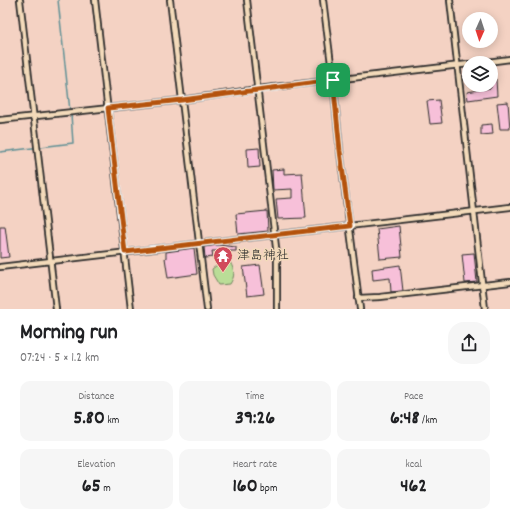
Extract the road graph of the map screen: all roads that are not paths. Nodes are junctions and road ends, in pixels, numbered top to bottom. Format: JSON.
{"nodes":[{"id":1,"x":20,"y":0,"type":"edge"},
{"id":2,"x":95,"y":0,"type":"edge"},
{"id":3,"x":170,"y":0,"type":"edge"},
{"id":4,"x":247,"y":0,"type":"edge"},
{"id":5,"x":323,"y":0,"type":"edge"},
{"id":6,"x":450,"y":0,"type":"edge"},
{"id":7,"x":510,"y":59,"type":"edge"},
{"id":8,"x":498,"y":61,"type":"edge"},
{"id":9,"x":462,"y":65,"type":"edge"},
{"id":10,"x":458,"y":66,"type":"junction"},
{"id":11,"x":333,"y":80,"type":"junction"},
{"id":12,"x":258,"y":89,"type":"junction"},
{"id":13,"x":182,"y":100,"type":"junction"},
{"id":14,"x":108,"y":108,"type":"junction"},
{"id":15,"x":34,"y":116,"type":"junction"},
{"id":16,"x":0,"y":120,"type":"edge"},
{"id":17,"x":510,"y":207,"type":"edge"},
{"id":18,"x":474,"y":211,"type":"junction"},
{"id":19,"x":350,"y":226,"type":"junction"},
{"id":20,"x":275,"y":235,"type":"junction"},
{"id":21,"x":200,"y":243,"type":"junction"},
{"id":22,"x":125,"y":252,"type":"junction"},
{"id":23,"x":50,"y":261,"type":"junction"},
{"id":24,"x":0,"y":267,"type":"edge"},
{"id":25,"x":510,"y":282,"type":"edge"},
{"id":26,"x":484,"y":285,"type":"junction"},
{"id":27,"x":358,"y":298,"type":"junction"},
{"id":28,"x":56,"y":309,"type":"edge"},
{"id":29,"x":131,"y":309,"type":"edge"},
{"id":30,"x":207,"y":309,"type":"edge"},
{"id":31,"x":277,"y":309,"type":"edge"},
{"id":32,"x":360,"y":309,"type":"edge"},
{"id":33,"x":485,"y":309,"type":"edge"}],
"edges":[{"from":1,"to":15,"type":"street"},
{"from":2,"to":14,"type":"street"},
{"from":3,"to":13,"type":"street"},
{"from":4,"to":12,"type":"street"},
{"from":5,"to":11,"type":"street"},
{"from":6,"to":10,"type":"street"},
{"from":7,"to":8,"type":"street"},
{"from":9,"to":10,"type":"street"},
{"from":10,"to":11,"type":"street"},
{"from":10,"to":18,"type":"street"},
{"from":11,"to":12,"type":"street"},
{"from":11,"to":19,"type":"street"},
{"from":12,"to":13,"type":"street"},
{"from":12,"to":20,"type":"street"},
{"from":13,"to":14,"type":"street"},
{"from":13,"to":21,"type":"street"},
{"from":14,"to":15,"type":"street"},
{"from":14,"to":22,"type":"street"},
{"from":15,"to":16,"type":"street"},
{"from":15,"to":23,"type":"street"},
{"from":17,"to":18,"type":"street"},
{"from":18,"to":19,"type":"street"},
{"from":18,"to":26,"type":"street"},
{"from":19,"to":20,"type":"street"},
{"from":19,"to":27,"type":"street"},
{"from":20,"to":21,"type":"street"},
{"from":20,"to":31,"type":"street"},
{"from":21,"to":22,"type":"street"},
{"from":21,"to":30,"type":"street"},
{"from":22,"to":23,"type":"street"},
{"from":22,"to":29,"type":"street"},
{"from":23,"to":24,"type":"street"},
{"from":23,"to":28,"type":"street"},
{"from":25,"to":26,"type":"street"},
{"from":26,"to":27,"type":"street"},
{"from":26,"to":33,"type":"street"},
{"from":27,"to":32,"type":"street"}]}
